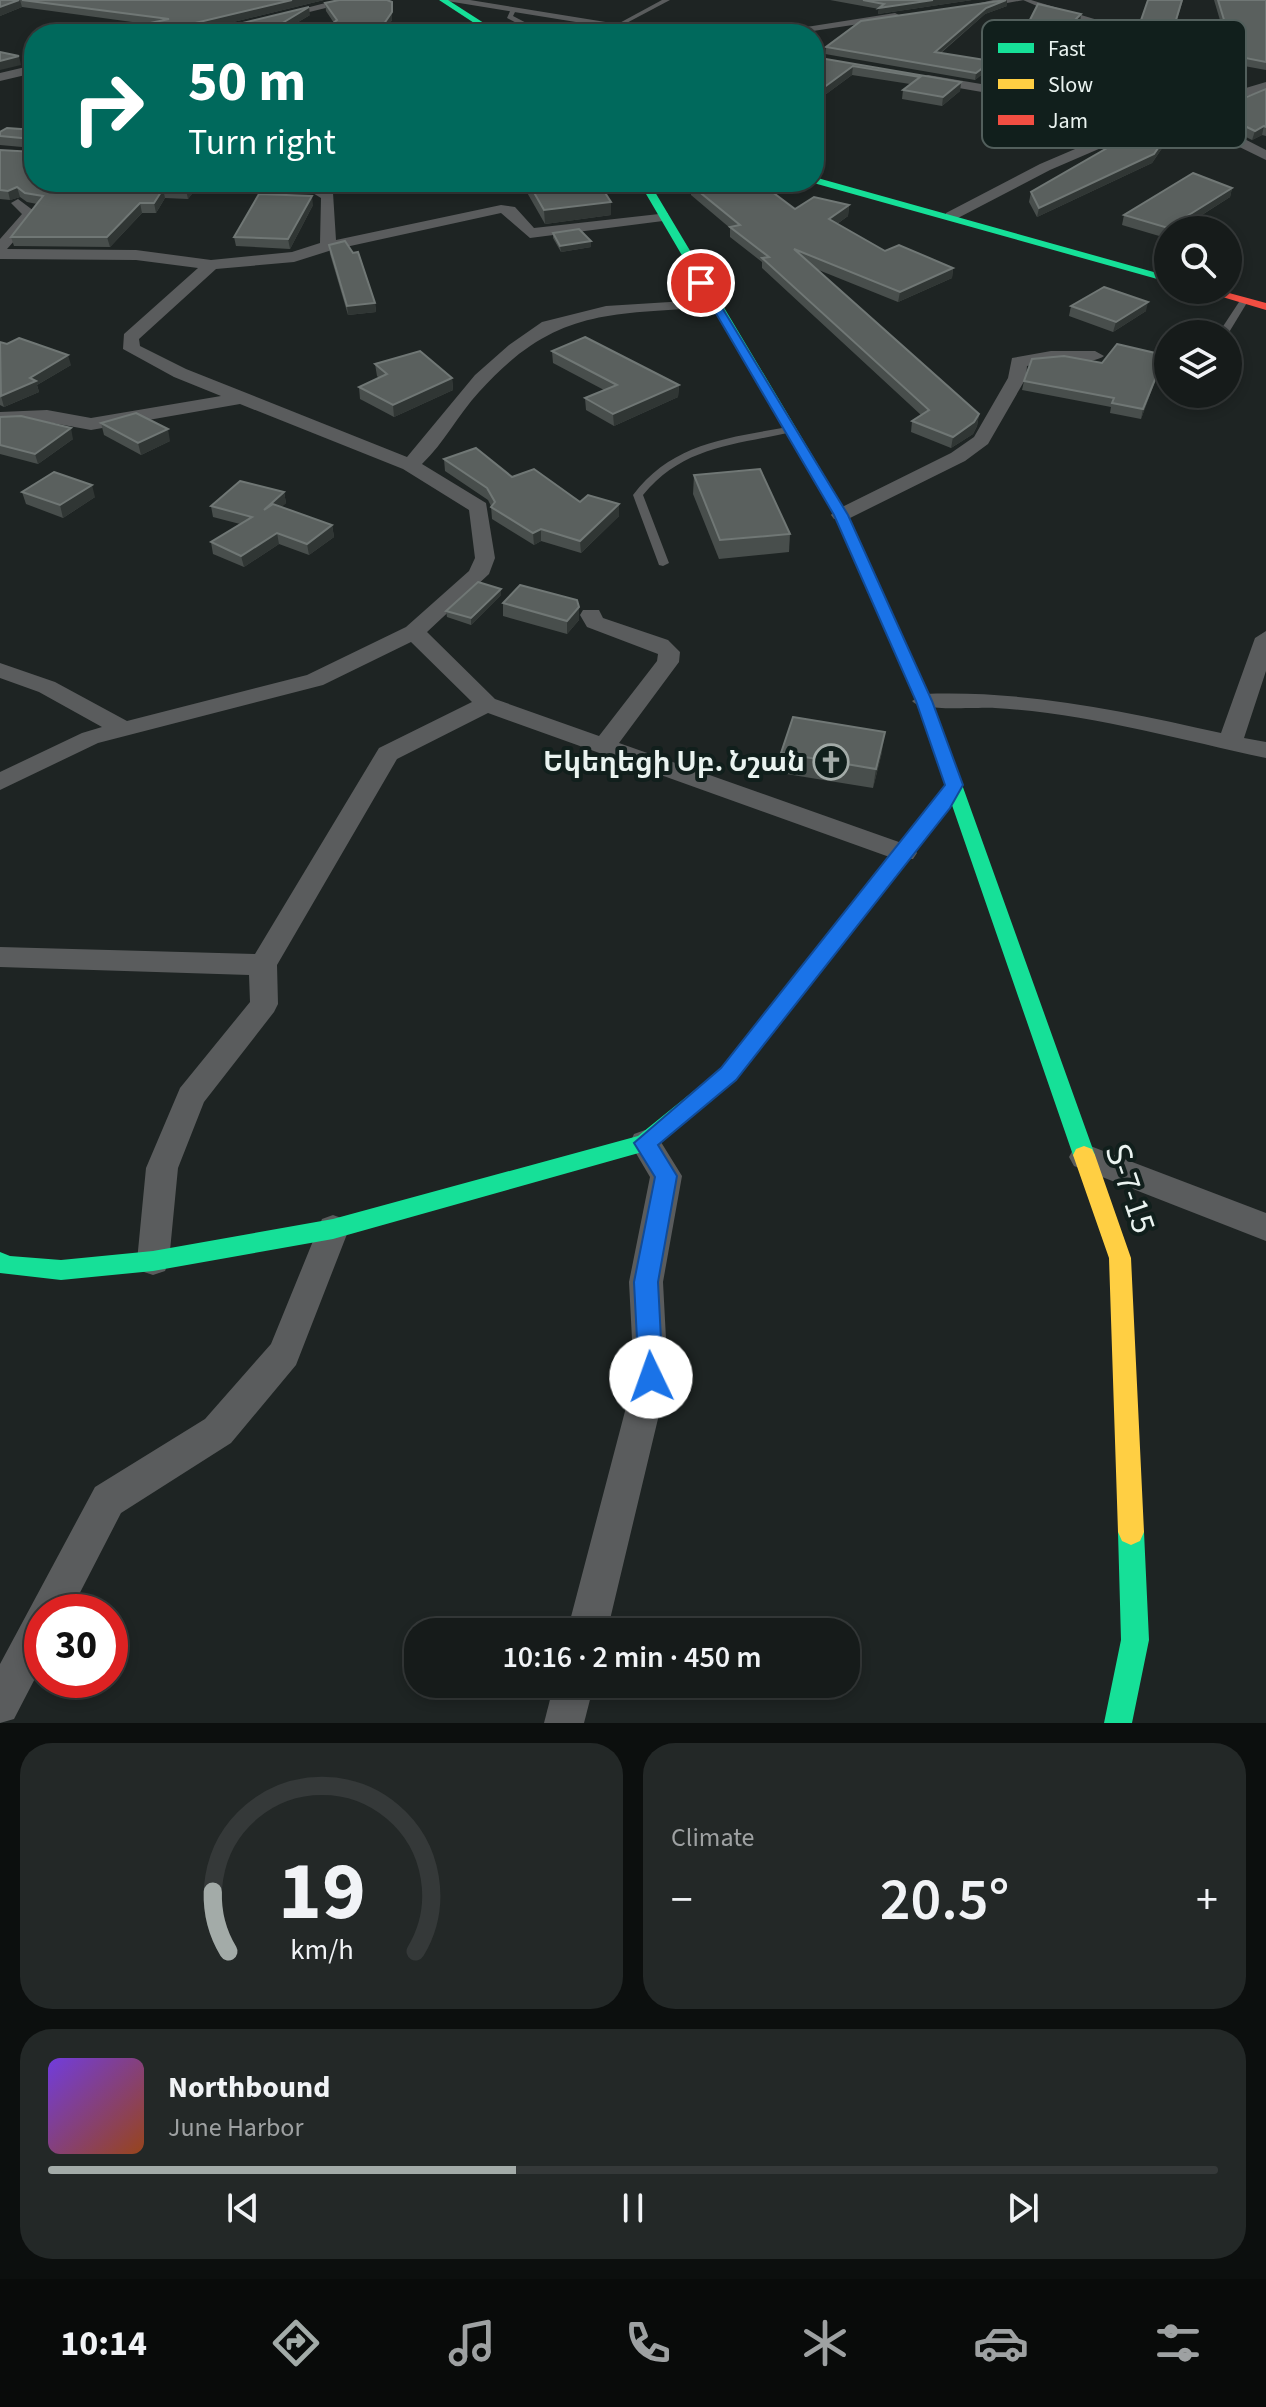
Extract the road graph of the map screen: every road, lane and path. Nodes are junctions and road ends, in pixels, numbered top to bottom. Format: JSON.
{"nodes":[{"id":1,"x":352,"y":0,"type":"edge"},
{"id":2,"x":445,"y":0,"type":"edge"},
{"id":3,"x":667,"y":0,"type":"edge"},
{"id":4,"x":1018,"y":0,"type":"edge"},
{"id":5,"x":1026,"y":0,"type":"edge"},
{"id":6,"x":956,"y":8,"type":"edge"},
{"id":7,"x":513,"y":10,"type":"junction"},
{"id":8,"x":909,"y":15,"type":"edge"},
{"id":9,"x":267,"y":20,"type":"edge"},
{"id":10,"x":1098,"y":20,"type":"edge"},
{"id":11,"x":482,"y":24,"type":"edge"},
{"id":12,"x":524,"y":24,"type":"edge"},
{"id":13,"x":604,"y":24,"type":"edge"},
{"id":14,"x":621,"y":24,"type":"edge"},
{"id":15,"x":824,"y":26,"type":"edge"},
{"id":16,"x":24,"y":71,"type":"edge"},
{"id":17,"x":0,"y":77,"type":"edge"},
{"id":18,"x":915,"y":77,"type":"edge"},
{"id":19,"x":1266,"y":86,"type":"edge"},
{"id":20,"x":982,"y":89,"type":"edge"},
{"id":21,"x":1246,"y":92,"type":"edge"},
{"id":22,"x":1246,"y":146,"type":"edge"},
{"id":23,"x":1089,"y":148,"type":"edge"},
{"id":24,"x":1266,"y":156,"type":"edge"},
{"id":25,"x":824,"y":183,"type":"edge"},
{"id":26,"x":321,"y":192,"type":"edge"},
{"id":27,"x":650,"y":192,"type":"edge"},
{"id":28,"x":18,"y":203,"type":"edge"},
{"id":29,"x":663,"y":216,"type":"junction"},
{"id":30,"x":951,"y":216,"type":"junction"},
{"id":31,"x":328,"y":246,"type":"junction"},
{"id":32,"x":0,"y":251,"type":"edge"},
{"id":33,"x":211,"y":265,"type":"junction"},
{"id":34,"x":1154,"y":275,"type":"edge"},
{"id":35,"x":1244,"y":301,"type":"joint"},
{"id":36,"x":712,"y":302,"type":"junction"},
{"id":37,"x":1266,"y":307,"type":"edge"},
{"id":38,"x":1232,"y":320,"type":"edge"},
{"id":39,"x":1095,"y":356,"type":"dead end"},
{"id":40,"x":242,"y":398,"type":"junction"},
{"id":41,"x":0,"y":418,"type":"edge"},
{"id":42,"x":788,"y":430,"type":"junction"},
{"id":43,"x":410,"y":465,"type":"junction"},
{"id":44,"x":841,"y":515,"type":"junction"},
{"id":45,"x":663,"y":563,"type":"dead end"},
{"id":46,"x":591,"y":615,"type":"dead end"},
{"id":47,"x":414,"y":632,"type":"junction"},
{"id":48,"x":1266,"y":638,"type":"edge"},
{"id":49,"x":0,"y":670,"type":"edge"},
{"id":50,"x":924,"y":701,"type":"junction"},
{"id":51,"x":487,"y":704,"type":"junction"},
{"id":52,"x":124,"y":729,"type":"junction"},
{"id":53,"x":1230,"y":743,"type":"junction"},
{"id":54,"x":604,"y":746,"type":"junction"},
{"id":55,"x":1266,"y":750,"type":"edge"},
{"id":56,"x":0,"y":782,"type":"edge"},
{"id":57,"x":954,"y":785,"type":"junction"},
{"id":58,"x":904,"y":853,"type":"junction"},
{"id":59,"x":0,"y":957,"type":"edge"},
{"id":60,"x":263,"y":965,"type":"junction"},
{"id":61,"x":645,"y":1143,"type":"junction"},
{"id":62,"x":1085,"y":1157,"type":"junction"},
{"id":63,"x":1266,"y":1227,"type":"edge"},
{"id":64,"x":333,"y":1229,"type":"junction"},
{"id":65,"x":153,"y":1261,"type":"junction"},
{"id":66,"x":2,"y":1268,"type":"edge"},
{"id":67,"x":58,"y":1594,"type":"edge"},
{"id":68,"x":591,"y":1618,"type":"edge"},
{"id":69,"x":24,"y":1659,"type":"edge"},
{"id":70,"x":570,"y":1698,"type":"edge"},
{"id":71,"x":0,"y":1705,"type":"edge"},
{"id":72,"x":564,"y":1723,"type":"edge"},
{"id":73,"x":1118,"y":1723,"type":"edge"}],
"edges":[{"from":1,"to":9,"type":"street"},
{"from":2,"to":7,"type":"street"},
{"from":2,"to":11,"type":"street"},
{"from":3,"to":14,"type":"lane"},
{"from":4,"to":6,"type":"street"},
{"from":5,"to":10,"type":"lane"},
{"from":7,"to":12,"type":"lane"},
{"from":7,"to":13,"type":"street"},
{"from":8,"to":15,"type":"street"},
{"from":16,"to":17,"type":"street"},
{"from":18,"to":20,"type":"street"},
{"from":19,"to":21,"type":"street"},
{"from":22,"to":24,"type":"street"},
{"from":23,"to":30,"type":"street"},
{"from":25,"to":30,"type":"street"},
{"from":26,"to":31,"type":"street"},
{"from":27,"to":29,"type":"street","number":"Տ-7-15"},
{"from":28,"to":32,"type":"street"},
{"from":29,"to":31,"type":"street"},
{"from":29,"to":36,"type":"street","number":"Տ-7-15"},
{"from":30,"to":34,"type":"street"},
{"from":31,"to":33,"type":"street"},
{"from":32,"to":33,"type":"street"},
{"from":33,"to":40,"type":"street"},
{"from":35,"to":37,"type":"street"},
{"from":35,"to":38,"type":"lane"},
{"from":36,"to":42,"type":"street","number":"Տ-7-15"},
{"from":36,"to":43,"type":"street"},
{"from":39,"to":44,"type":"street"},
{"from":40,"to":41,"type":"street"},
{"from":40,"to":43,"type":"street"},
{"from":42,"to":44,"type":"street","number":"Տ-7-15"},
{"from":42,"to":45,"type":"lane"},
{"from":43,"to":47,"type":"street"},
{"from":44,"to":50,"type":"street","number":"Տ-7-15"},
{"from":46,"to":54,"type":"street"},
{"from":47,"to":51,"type":"street"},
{"from":47,"to":52,"type":"street"},
{"from":48,"to":53,"type":"street"},
{"from":49,"to":52,"type":"street"},
{"from":50,"to":53,"type":"street"},
{"from":50,"to":57,"type":"street","name":"Տ-7-15","number":"Տ-7-15"},
{"from":51,"to":54,"type":"street"},
{"from":51,"to":60,"type":"street"},
{"from":52,"to":56,"type":"street"},
{"from":53,"to":55,"type":"street"},
{"from":54,"to":58,"type":"street"},
{"from":57,"to":58,"type":"street"},
{"from":57,"to":62,"type":"street","name":"Տ-7-15","number":"Տ-7-15"},
{"from":58,"to":61,"type":"street"},
{"from":59,"to":60,"type":"street"},
{"from":60,"to":65,"type":"street"},
{"from":61,"to":64,"type":"street"},
{"from":61,"to":68,"type":"street"},
{"from":62,"to":63,"type":"street"},
{"from":62,"to":73,"type":"street","name":"Տ-7-15","number":"Տ-7-15"},
{"from":64,"to":65,"type":"street"},
{"from":64,"to":67,"type":"street"},
{"from":65,"to":66,"type":"street"},
{"from":69,"to":71,"type":"street"},
{"from":70,"to":72,"type":"street"}]}
